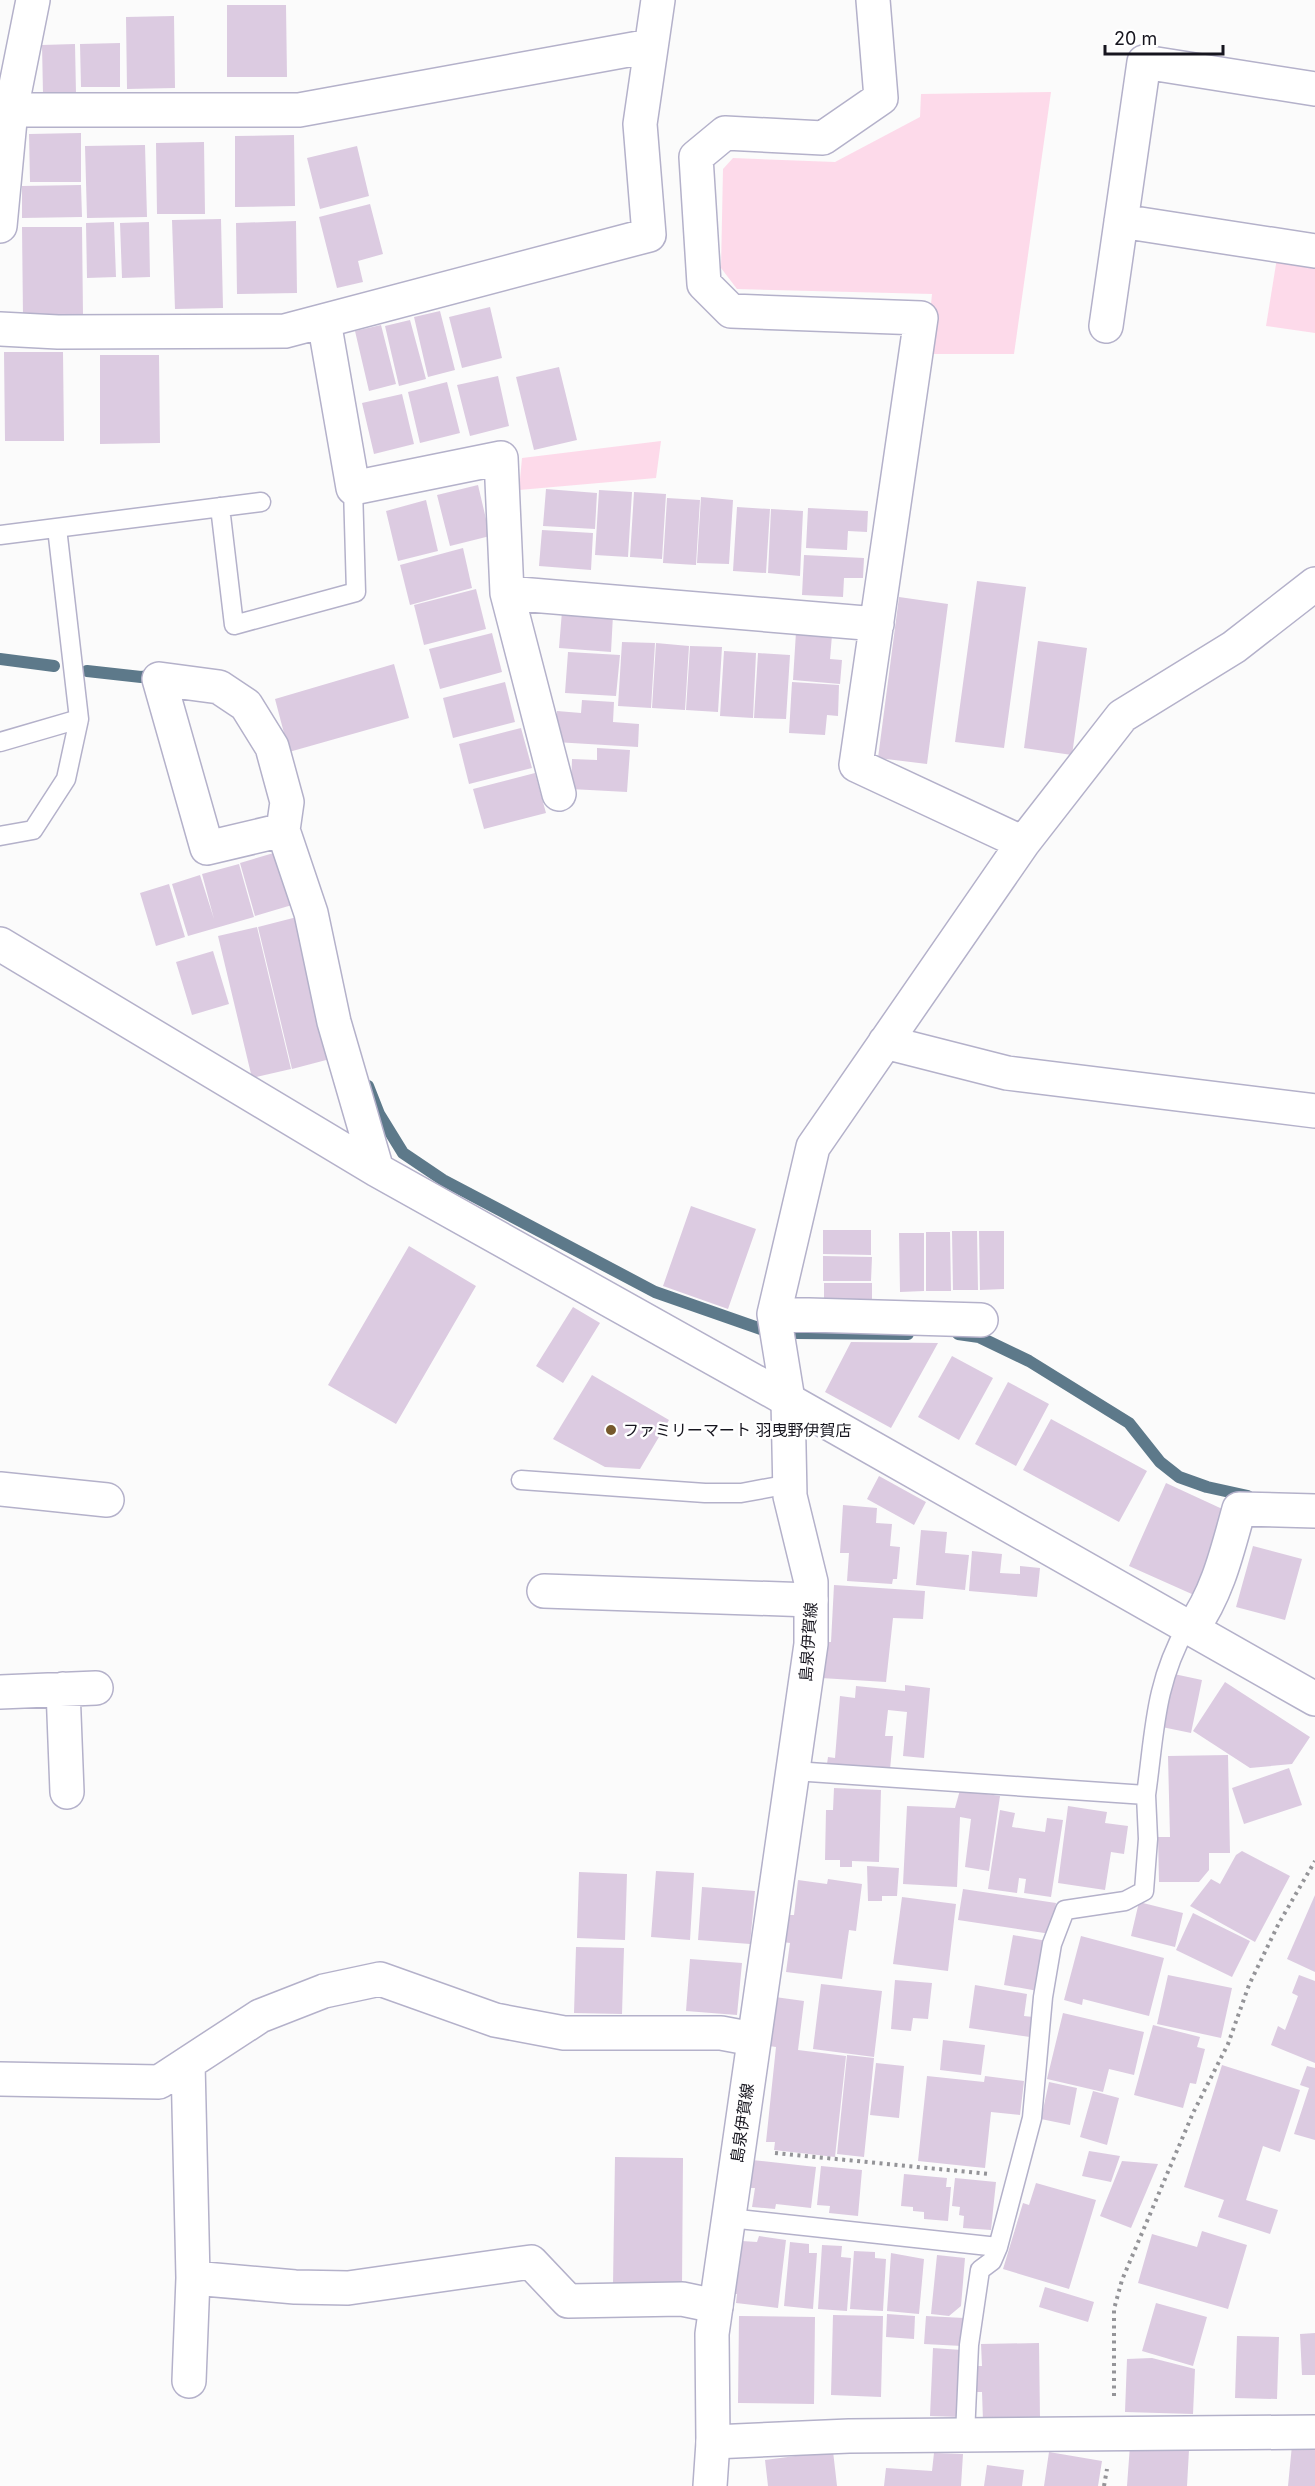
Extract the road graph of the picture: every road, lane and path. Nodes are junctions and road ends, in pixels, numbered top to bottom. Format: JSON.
{"nodes":[{"id":1,"x":33,"y":0,"type":"edge"},
{"id":2,"x":658,"y":0,"type":"edge"},
{"id":3,"x":873,"y":0,"type":"edge"},
{"id":4,"x":12,"y":45,"type":"edge"},
{"id":5,"x":650,"y":46,"type":"junction"},
{"id":6,"x":1315,"y":89,"type":"edge"},
{"id":7,"x":11,"y":110,"type":"junction"},
{"id":8,"x":1121,"y":221,"type":"junction"},
{"id":9,"x":0,"y":226,"type":"edge"},
{"id":10,"x":1315,"y":251,"type":"edge"},
{"id":11,"x":324,"y":321,"type":"junction"},
{"id":12,"x":1106,"y":326,"type":"dead end"},
{"id":13,"x":0,"y":329,"type":"edge"},
{"id":14,"x":354,"y":488,"type":"junction"},
{"id":15,"x":261,"y":502,"type":"dead end"},
{"id":16,"x":220,"y":507,"type":"junction"},
{"id":17,"x":57,"y":528,"type":"junction"},
{"id":18,"x":0,"y":535,"type":"edge"},
{"id":19,"x":1315,"y":584,"type":"edge"},
{"id":20,"x":507,"y":593,"type":"junction"},
{"id":21,"x":877,"y":624,"type":"junction"},
{"id":22,"x":79,"y":719,"type":"junction"},
{"id":23,"x":0,"y":742,"type":"edge"},
{"id":24,"x":559,"y":794,"type":"dead end"},
{"id":25,"x":283,"y":830,"type":"junction"},
{"id":26,"x":0,"y":836,"type":"edge"},
{"id":27,"x":1023,"y":843,"type":"junction"},
{"id":28,"x":1,"y":949,"type":"edge"},
{"id":29,"x":885,"y":1042,"type":"junction"},
{"id":30,"x":1315,"y":1111,"type":"edge"},
{"id":31,"x":377,"y":1170,"type":"junction"},
{"id":32,"x":774,"y":1314,"type":"junction"},
{"id":33,"x":981,"y":1320,"type":"dead end"},
{"id":34,"x":788,"y":1400,"type":"junction"},
{"id":35,"x":521,"y":1480,"type":"dead end"},
{"id":36,"x":790,"y":1484,"type":"junction"},
{"id":37,"x":0,"y":1489,"type":"edge"},
{"id":38,"x":107,"y":1500,"type":"dead end"},
{"id":39,"x":1315,"y":1510,"type":"edge"},
{"id":40,"x":544,"y":1591,"type":"dead end"},
{"id":41,"x":811,"y":1600,"type":"junction"},
{"id":42,"x":1189,"y":1628,"type":"junction"},
{"id":43,"x":96,"y":1688,"type":"dead end"},
{"id":44,"x":63,"y":1689,"type":"junction"},
{"id":45,"x":0,"y":1692,"type":"edge"},
{"id":46,"x":1315,"y":1699,"type":"edge"},
{"id":47,"x":794,"y":1771,"type":"junction"},
{"id":48,"x":67,"y":1792,"type":"dead end"},
{"id":49,"x":1146,"y":1795,"type":"junction"},
{"id":50,"x":1315,"y":1861,"type":"edge"},
{"id":51,"x":753,"y":2039,"type":"junction"},
{"id":52,"x":188,"y":2063,"type":"junction"},
{"id":53,"x":0,"y":2079,"type":"edge"},
{"id":54,"x":739,"y":2150,"type":"junction"},
{"id":55,"x":1016,"y":2176,"type":"junction"},
{"id":56,"x":729,"y":2218,"type":"junction"},
{"id":57,"x":998,"y":2247,"type":"junction"},
{"id":58,"x":193,"y":2278,"type":"junction"},
{"id":59,"x":716,"y":2306,"type":"junction"},
{"id":60,"x":189,"y":2381,"type":"dead end"},
{"id":61,"x":1315,"y":2432,"type":"edge"},
{"id":62,"x":1111,"y":2433,"type":"junction"},
{"id":63,"x":965,"y":2435,"type":"junction"},
{"id":64,"x":713,"y":2442,"type":"junction"},
{"id":65,"x":710,"y":2486,"type":"edge"}],
"edges":[{"from":1,"to":4,"type":"street"},
{"from":2,"to":5,"type":"street"},
{"from":3,"to":21,"type":"street"},
{"from":4,"to":7,"type":"street"},
{"from":5,"to":7,"type":"street"},
{"from":5,"to":11,"type":"street"},
{"from":6,"to":8,"type":"street"},
{"from":7,"to":9,"type":"street"},
{"from":8,"to":10,"type":"street"},
{"from":8,"to":12,"type":"street"},
{"from":11,"to":13,"type":"street"},
{"from":11,"to":14,"type":"street"},
{"from":14,"to":16,"type":"lane"},
{"from":14,"to":20,"type":"street"},
{"from":15,"to":16,"type":"lane"},
{"from":16,"to":17,"type":"lane"},
{"from":17,"to":18,"type":"lane"},
{"from":17,"to":22,"type":"lane"},
{"from":19,"to":27,"type":"street"},
{"from":20,"to":21,"type":"street"},
{"from":20,"to":24,"type":"street"},
{"from":21,"to":27,"type":"street"},
{"from":22,"to":23,"type":"lane"},
{"from":22,"to":26,"type":"lane"},
{"from":25,"to":25,"type":"street"},
{"from":25,"to":31,"type":"street"},
{"from":27,"to":29,"type":"street"},
{"from":28,"to":31,"type":"street"},
{"from":29,"to":30,"type":"street"},
{"from":29,"to":32,"type":"street"},
{"from":31,"to":34,"type":"street"},
{"from":32,"to":33,"type":"street"},
{"from":32,"to":34,"type":"street","name":"島泉伊賀線"},
{"from":34,"to":36,"type":"street","name":"島泉伊賀線"},
{"from":34,"to":42,"type":"street"},
{"from":35,"to":36,"type":"lane"},
{"from":36,"to":41,"type":"street","name":"島泉伊賀線"},
{"from":37,"to":38,"type":"street"},
{"from":39,"to":42,"type":"street"},
{"from":40,"to":41,"type":"street"},
{"from":41,"to":47,"type":"street","name":"島泉伊賀線"},
{"from":42,"to":46,"type":"street"},
{"from":42,"to":49,"type":"lane"},
{"from":43,"to":44,"type":"street"},
{"from":44,"to":45,"type":"street"},
{"from":44,"to":48,"type":"street"},
{"from":47,"to":49,"type":"lane"},
{"from":47,"to":51,"type":"street","name":"島泉伊賀線"},
{"from":49,"to":55,"type":"lane"},
{"from":50,"to":62,"type":"path"},
{"from":51,"to":52,"type":"street"},
{"from":51,"to":54,"type":"street","name":"島泉伊賀線"},
{"from":52,"to":53,"type":"street"},
{"from":52,"to":58,"type":"street"},
{"from":54,"to":55,"type":"path"},
{"from":54,"to":56,"type":"street","name":"島泉伊賀線"},
{"from":55,"to":57,"type":"lane"},
{"from":56,"to":57,"type":"lane"},
{"from":56,"to":59,"type":"street","name":"島泉伊賀線"},
{"from":57,"to":63,"type":"lane"},
{"from":58,"to":59,"type":"street"},
{"from":58,"to":60,"type":"street"},
{"from":59,"to":64,"type":"street","name":"島泉伊賀線"},
{"from":61,"to":62,"type":"street"},
{"from":62,"to":63,"type":"street"},
{"from":63,"to":64,"type":"street"},
{"from":64,"to":65,"type":"street","name":"島泉伊賀線"}]}
